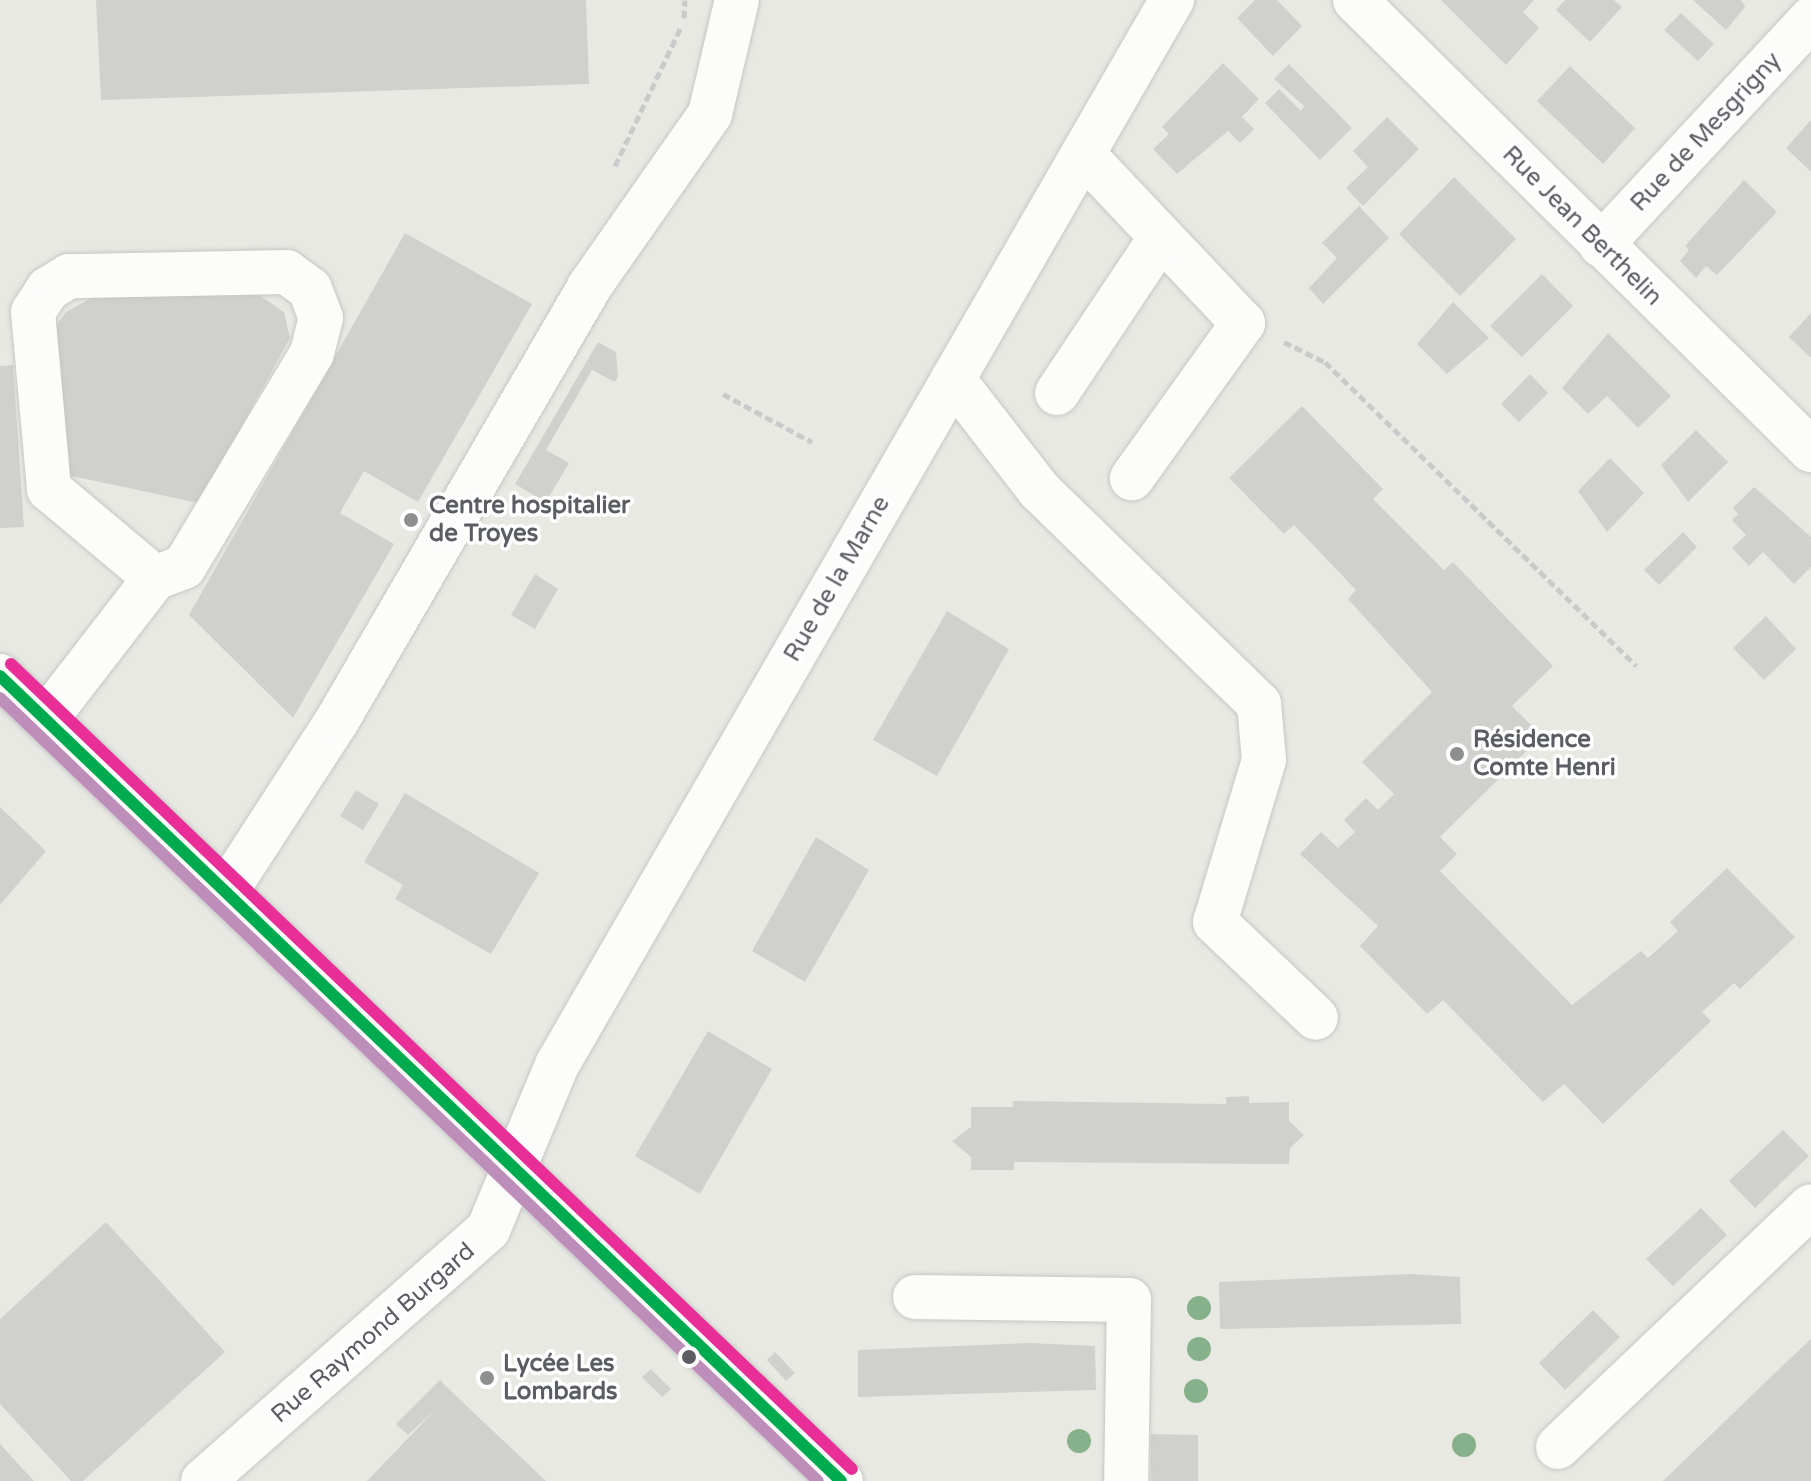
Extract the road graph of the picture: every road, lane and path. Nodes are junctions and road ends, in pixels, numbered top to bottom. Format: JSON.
{"nodes":[{"id":1,"x":737,"y":0,"type":"edge"},
{"id":2,"x":1172,"y":0,"type":"edge"},
{"id":3,"x":1355,"y":0,"type":"edge"},
{"id":4,"x":1811,"y":19,"type":"edge"},
{"id":5,"x":1083,"y":154,"type":"junction"},
{"id":6,"x":1161,"y":237,"type":"junction"},
{"id":7,"x":1601,"y":245,"type":"junction"},
{"id":8,"x":1243,"y":323,"type":"junction"},
{"id":9,"x":953,"y":379,"type":"junction"},
{"id":10,"x":1057,"y":393,"type":"dead end"},
{"id":11,"x":723,"y":394,"type":"dead end"},
{"id":12,"x":812,"y":442,"type":"dead end"},
{"id":13,"x":1811,"y":450,"type":"edge"},
{"id":14,"x":1132,"y":478,"type":"dead end"},
{"id":15,"x":155,"y":578,"type":"junction"},
{"id":16,"x":1636,"y":666,"type":"dead end"},
{"id":17,"x":0,"y":676,"type":"edge"},
{"id":18,"x":46,"y":719,"type":"junction"},
{"id":19,"x":227,"y":890,"type":"junction"},
{"id":20,"x":1316,"y":1018,"type":"dead end"},
{"id":21,"x":517,"y":1165,"type":"junction"},
{"id":22,"x":1811,"y":1206,"type":"edge"},
{"id":23,"x":915,"y":1297,"type":"dead end"},
{"id":24,"x":1558,"y":1447,"type":"dead end"},
{"id":25,"x":203,"y":1481,"type":"edge"},
{"id":26,"x":841,"y":1481,"type":"edge"},
{"id":27,"x":1126,"y":1481,"type":"edge"}],
"edges":[{"from":1,"to":19,"type":"street"},
{"from":2,"to":5,"type":"street","name":"Rue de la Marne"},
{"from":3,"to":7,"type":"street","name":"Rue Jean Berthelin"},
{"from":4,"to":7,"type":"street","name":"Rue de Mesgrigny"},
{"from":5,"to":6,"type":"street"},
{"from":5,"to":9,"type":"street","name":"Rue de la Marne"},
{"from":6,"to":8,"type":"street"},
{"from":6,"to":10,"type":"street"},
{"from":7,"to":13,"type":"street","name":"Rue Jean Berthelin"},
{"from":8,"to":14,"type":"street"},
{"from":8,"to":16,"type":"path"},
{"from":9,"to":20,"type":"street"},
{"from":9,"to":21,"type":"street","name":"Rue de la Marne"},
{"from":11,"to":12,"type":"path"},
{"from":15,"to":15,"type":"street"},
{"from":15,"to":18,"type":"street"},
{"from":17,"to":18,"type":"street"},
{"from":18,"to":19,"type":"street"},
{"from":19,"to":21,"type":"street"},
{"from":21,"to":25,"type":"street","name":"Rue Raymond Burgard"},
{"from":21,"to":26,"type":"street"},
{"from":22,"to":24,"type":"street"},
{"from":23,"to":27,"type":"street"}]}
